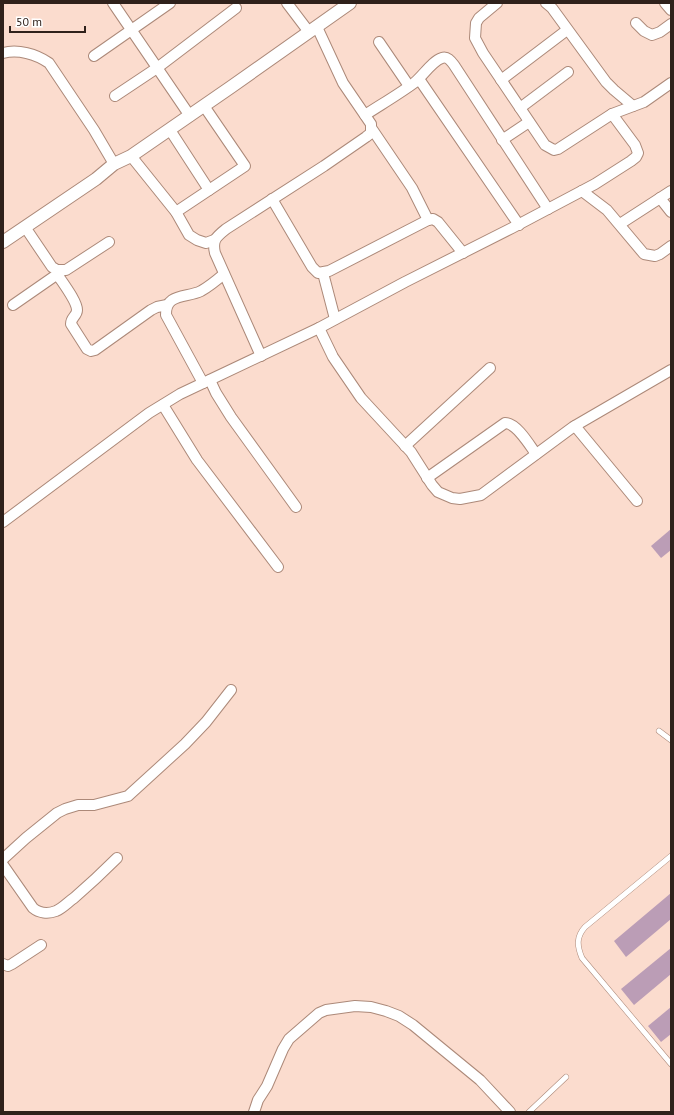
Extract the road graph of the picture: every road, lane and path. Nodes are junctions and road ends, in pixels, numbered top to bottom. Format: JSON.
{"nodes":[{"id":1,"x":113,"y":3,"type":"edge"},
{"id":2,"x":170,"y":3,"type":"edge"},
{"id":3,"x":287,"y":3,"type":"edge"},
{"id":4,"x":350,"y":3,"type":"edge"},
{"id":5,"x":497,"y":3,"type":"edge"},
{"id":6,"x":546,"y":3,"type":"edge"},
{"id":7,"x":665,"y":3,"type":"edge"},
{"id":8,"x":236,"y":8,"type":"dead end"},
{"id":9,"x":671,"y":10,"type":"edge"},
{"id":10,"x":636,"y":23,"type":"dead end"},
{"id":11,"x":671,"y":24,"type":"edge"},
{"id":12,"x":131,"y":30,"type":"junction"},
{"id":13,"x":313,"y":30,"type":"junction"},
{"id":14,"x":567,"y":30,"type":"junction"},
{"id":15,"x":379,"y":42,"type":"dead end"},
{"id":16,"x":3,"y":53,"type":"edge"},
{"id":17,"x":94,"y":56,"type":"dead end"},
{"id":18,"x":157,"y":68,"type":"junction"},
{"id":19,"x":568,"y":72,"type":"dead end"},
{"id":20,"x":418,"y":79,"type":"junction"},
{"id":21,"x":501,"y":80,"type":"junction"},
{"id":22,"x":671,"y":82,"type":"edge"},
{"id":23,"x":409,"y":86,"type":"junction"},
{"id":24,"x":115,"y":96,"type":"dead end"},
{"id":25,"x":204,"y":106,"type":"junction"},
{"id":26,"x":633,"y":106,"type":"junction"},
{"id":27,"x":520,"y":108,"type":"junction"},
{"id":28,"x":612,"y":114,"type":"junction"},
{"id":29,"x":365,"y":115,"type":"junction"},
{"id":30,"x":190,"y":116,"type":"junction"},
{"id":31,"x":529,"y":122,"type":"junction"},
{"id":32,"x":372,"y":129,"type":"junction"},
{"id":33,"x":170,"y":130,"type":"junction"},
{"id":34,"x":502,"y":140,"type":"junction"},
{"id":35,"x":131,"y":156,"type":"junction"},
{"id":36,"x":114,"y":164,"type":"junction"},
{"id":37,"x":209,"y":190,"type":"junction"},
{"id":38,"x":671,"y":190,"type":"edge"},
{"id":39,"x":582,"y":191,"type":"junction"},
{"id":40,"x":660,"y":198,"type":"junction"},
{"id":41,"x":272,"y":199,"type":"junction"},
{"id":42,"x":548,"y":209,"type":"junction"},
{"id":43,"x":176,"y":212,"type":"junction"},
{"id":44,"x":671,"y":212,"type":"edge"},
{"id":45,"x":428,"y":220,"type":"junction"},
{"id":46,"x":620,"y":224,"type":"junction"},
{"id":47,"x":518,"y":225,"type":"junction"},
{"id":48,"x":25,"y":227,"type":"junction"},
{"id":49,"x":214,"y":240,"type":"junction"},
{"id":50,"x":3,"y":242,"type":"edge"},
{"id":51,"x":109,"y":242,"type":"dead end"},
{"id":52,"x":671,"y":246,"type":"edge"},
{"id":53,"x":463,"y":253,"type":"junction"},
{"id":54,"x":60,"y":273,"type":"junction"},
{"id":55,"x":323,"y":273,"type":"junction"},
{"id":56,"x":224,"y":274,"type":"junction"},
{"id":57,"x":13,"y":305,"type":"dead end"},
{"id":58,"x":167,"y":305,"type":"junction"},
{"id":59,"x":336,"y":319,"type":"junction"},
{"id":60,"x":319,"y":328,"type":"junction"},
{"id":61,"x":261,"y":356,"type":"junction"},
{"id":62,"x":490,"y":368,"type":"dead end"},
{"id":63,"x":671,"y":370,"type":"edge"},
{"id":64,"x":206,"y":382,"type":"junction"},
{"id":65,"x":163,"y":405,"type":"junction"},
{"id":66,"x":575,"y":426,"type":"junction"},
{"id":67,"x":405,"y":446,"type":"junction"},
{"id":68,"x":536,"y":454,"type":"junction"},
{"id":69,"x":427,"y":478,"type":"junction"},
{"id":70,"x":637,"y":501,"type":"dead end"},
{"id":71,"x":296,"y":507,"type":"dead end"},
{"id":72,"x":3,"y":522,"type":"edge"},
{"id":73,"x":278,"y":567,"type":"dead end"},
{"id":74,"x":231,"y":690,"type":"dead end"},
{"id":75,"x":659,"y":731,"type":"dead end"},
{"id":76,"x":671,"y":740,"type":"edge"},
{"id":77,"x":671,"y":856,"type":"edge"},
{"id":78,"x":117,"y":858,"type":"dead end"},
{"id":79,"x":3,"y":859,"type":"edge"},
{"id":80,"x":3,"y":865,"type":"edge"},
{"id":81,"x":41,"y":945,"type":"dead end"},
{"id":82,"x":3,"y":964,"type":"edge"},
{"id":83,"x":671,"y":1064,"type":"edge"},
{"id":84,"x":566,"y":1077,"type":"dead end"},
{"id":85,"x":254,"y":1112,"type":"edge"},
{"id":86,"x":510,"y":1112,"type":"edge"},
{"id":87,"x":529,"y":1112,"type":"edge"}],
"edges":[{"from":1,"to":12,"type":"street"},
{"from":2,"to":12,"type":"street"},
{"from":3,"to":13,"type":"street"},
{"from":4,"to":13,"type":"street"},
{"from":5,"to":21,"type":"street"},
{"from":6,"to":14,"type":"street"},
{"from":7,"to":9,"type":"street"},
{"from":8,"to":18,"type":"street"},
{"from":10,"to":11,"type":"street"},
{"from":12,"to":17,"type":"street"},
{"from":12,"to":18,"type":"street"},
{"from":13,"to":25,"type":"street"},
{"from":13,"to":29,"type":"street"},
{"from":14,"to":21,"type":"street"},
{"from":14,"to":26,"type":"street"},
{"from":15,"to":23,"type":"street"},
{"from":16,"to":36,"type":"street"},
{"from":18,"to":24,"type":"street"},
{"from":18,"to":30,"type":"street"},
{"from":19,"to":27,"type":"street"},
{"from":20,"to":23,"type":"street"},
{"from":20,"to":34,"type":"street"},
{"from":20,"to":47,"type":"street"},
{"from":21,"to":27,"type":"street"},
{"from":22,"to":26,"type":"street"},
{"from":23,"to":29,"type":"street"},
{"from":25,"to":30,"type":"street"},
{"from":25,"to":37,"type":"street"},
{"from":26,"to":28,"type":"street"},
{"from":27,"to":31,"type":"street"},
{"from":28,"to":31,"type":"street"},
{"from":28,"to":39,"type":"street"},
{"from":29,"to":32,"type":"street"},
{"from":30,"to":33,"type":"street"},
{"from":31,"to":34,"type":"street"},
{"from":32,"to":41,"type":"street"},
{"from":32,"to":45,"type":"street"},
{"from":33,"to":35,"type":"street"},
{"from":33,"to":37,"type":"street"},
{"from":34,"to":42,"type":"street"},
{"from":35,"to":36,"type":"street"},
{"from":35,"to":43,"type":"street"},
{"from":36,"to":48,"type":"street"},
{"from":37,"to":43,"type":"street"},
{"from":38,"to":40,"type":"street"},
{"from":39,"to":42,"type":"street"},
{"from":39,"to":46,"type":"street"},
{"from":40,"to":44,"type":"street"},
{"from":40,"to":46,"type":"street"},
{"from":41,"to":49,"type":"street"},
{"from":41,"to":55,"type":"street"},
{"from":42,"to":47,"type":"street"},
{"from":43,"to":49,"type":"street"},
{"from":45,"to":53,"type":"street"},
{"from":45,"to":55,"type":"street"},
{"from":46,"to":52,"type":"street"},
{"from":47,"to":53,"type":"street"},
{"from":48,"to":50,"type":"street"},
{"from":48,"to":54,"type":"street"},
{"from":49,"to":56,"type":"street"},
{"from":51,"to":54,"type":"street"},
{"from":53,"to":59,"type":"street"},
{"from":54,"to":57,"type":"street"},
{"from":54,"to":58,"type":"street"},
{"from":55,"to":59,"type":"street"},
{"from":56,"to":58,"type":"street"},
{"from":56,"to":61,"type":"street"},
{"from":58,"to":64,"type":"street"},
{"from":59,"to":60,"type":"street"},
{"from":60,"to":61,"type":"street"},
{"from":60,"to":67,"type":"street"},
{"from":61,"to":64,"type":"street"},
{"from":62,"to":67,"type":"street"},
{"from":63,"to":66,"type":"street"},
{"from":64,"to":65,"type":"street"},
{"from":64,"to":71,"type":"street"},
{"from":65,"to":72,"type":"street"},
{"from":65,"to":73,"type":"street"},
{"from":66,"to":68,"type":"street"},
{"from":66,"to":70,"type":"street"},
{"from":67,"to":69,"type":"street"},
{"from":68,"to":69,"type":"street"},
{"from":68,"to":69,"type":"street"},
{"from":74,"to":79,"type":"street"},
{"from":75,"to":76,"type":"lane"},
{"from":77,"to":83,"type":"lane"},
{"from":78,"to":80,"type":"street"},
{"from":81,"to":82,"type":"street"},
{"from":84,"to":87,"type":"lane"},
{"from":85,"to":86,"type":"street"}]}
